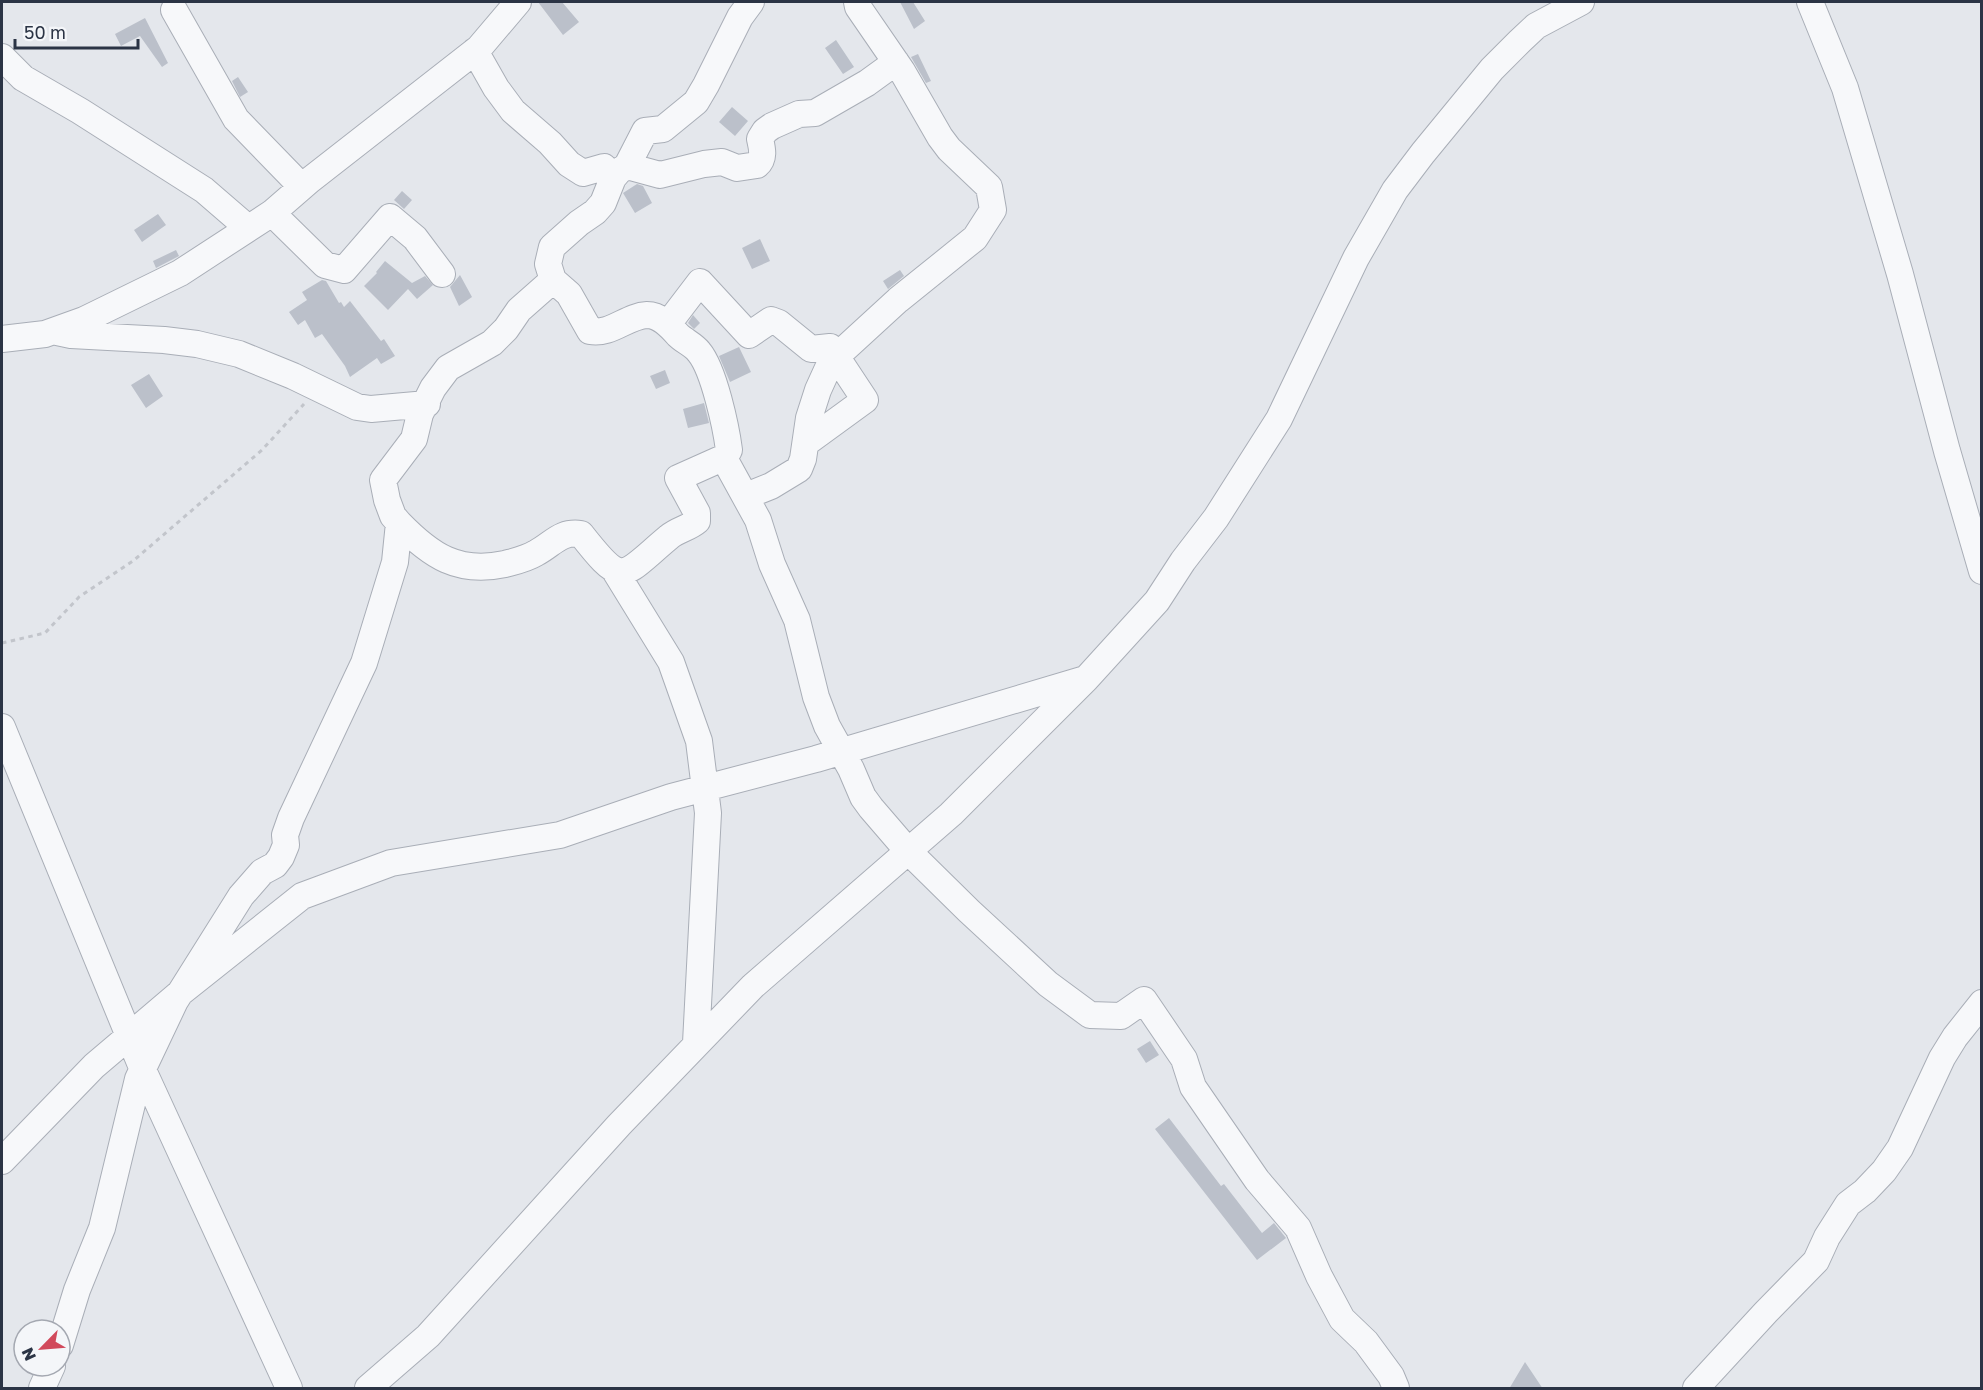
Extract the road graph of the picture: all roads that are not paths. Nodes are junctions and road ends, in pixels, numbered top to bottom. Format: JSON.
{"nodes":[{"id":1,"x":518,"y":2,"type":"edge"},
{"id":2,"x":751,"y":2,"type":"edge"},
{"id":3,"x":857,"y":2,"type":"edge"},
{"id":4,"x":1581,"y":2,"type":"edge"},
{"id":5,"x":1810,"y":2,"type":"edge"},
{"id":6,"x":174,"y":10,"type":"dead end"},
{"id":7,"x":475,"y":51,"type":"junction"},
{"id":8,"x":2,"y":57,"type":"edge"},
{"id":9,"x":896,"y":62,"type":"junction"},
{"id":10,"x":620,"y":172,"type":"junction"},
{"id":11,"x":302,"y":186,"type":"junction"},
{"id":12,"x":272,"y":213,"type":"junction"},
{"id":13,"x":248,"y":228,"type":"junction"},
{"id":14,"x":442,"y":274,"type":"dead end"},
{"id":15,"x":553,"y":280,"type":"junction"},
{"id":16,"x":668,"y":324,"type":"junction"},
{"id":17,"x":52,"y":331,"type":"junction"},
{"id":18,"x":2,"y":339,"type":"edge"},
{"id":19,"x":837,"y":357,"type":"junction"},
{"id":20,"x":427,"y":404,"type":"junction"},
{"id":21,"x":806,"y":443,"type":"junction"},
{"id":22,"x":725,"y":456,"type":"junction"},
{"id":23,"x":746,"y":496,"type":"junction"},
{"id":24,"x":399,"y":523,"type":"junction"},
{"id":25,"x":1975,"y":523,"type":"edge"},
{"id":26,"x":615,"y":571,"type":"junction"},
{"id":27,"x":1982,"y":571,"type":"edge"},
{"id":28,"x":1086,"y":679,"type":"junction"},
{"id":29,"x":2,"y":727,"type":"edge"},
{"id":30,"x":841,"y":752,"type":"junction"},
{"id":31,"x":705,"y":789,"type":"junction"},
{"id":32,"x":908,"y":851,"type":"junction"},
{"id":33,"x":180,"y":993,"type":"junction"},
{"id":34,"x":1982,"y":1003,"type":"edge"},
{"id":35,"x":129,"y":1036,"type":"junction"},
{"id":36,"x":696,"y":1043,"type":"junction"},
{"id":37,"x":143,"y":1070,"type":"junction"},
{"id":38,"x":2,"y":1161,"type":"edge"},
{"id":39,"x":68,"y":1318,"type":"edge"},
{"id":40,"x":289,"y":1389,"type":"edge"},
{"id":41,"x":368,"y":1389,"type":"edge"},
{"id":42,"x":1396,"y":1389,"type":"edge"},
{"id":43,"x":1696,"y":1389,"type":"edge"}],
"edges":[{"from":1,"to":7,"type":"street"},
{"from":2,"to":10,"type":"street"},
{"from":3,"to":9,"type":"street"},
{"from":4,"to":28,"type":"street"},
{"from":5,"to":25,"type":"street"},
{"from":6,"to":11,"type":"street"},
{"from":7,"to":10,"type":"street"},
{"from":7,"to":11,"type":"street"},
{"from":8,"to":13,"type":"street"},
{"from":9,"to":10,"type":"street"},
{"from":9,"to":19,"type":"street"},
{"from":10,"to":15,"type":"street"},
{"from":11,"to":12,"type":"street"},
{"from":12,"to":13,"type":"street"},
{"from":12,"to":14,"type":"street"},
{"from":13,"to":17,"type":"street"},
{"from":15,"to":16,"type":"street"},
{"from":15,"to":20,"type":"street"},
{"from":16,"to":19,"type":"street"},
{"from":16,"to":22,"type":"street"},
{"from":17,"to":18,"type":"street"},
{"from":17,"to":20,"type":"street"},
{"from":19,"to":21,"type":"street"},
{"from":19,"to":21,"type":"street"},
{"from":20,"to":24,"type":"street"},
{"from":21,"to":23,"type":"street"},
{"from":22,"to":23,"type":"street"},
{"from":22,"to":26,"type":"street"},
{"from":23,"to":30,"type":"street"},
{"from":24,"to":26,"type":"street"},
{"from":24,"to":33,"type":"street"},
{"from":25,"to":27,"type":"street"},
{"from":26,"to":31,"type":"street"},
{"from":28,"to":30,"type":"street"},
{"from":28,"to":32,"type":"street"},
{"from":29,"to":35,"type":"street"},
{"from":30,"to":31,"type":"street"},
{"from":30,"to":32,"type":"street"},
{"from":31,"to":33,"type":"street"},
{"from":31,"to":36,"type":"street"},
{"from":32,"to":36,"type":"street"},
{"from":32,"to":42,"type":"street"},
{"from":33,"to":35,"type":"street"},
{"from":33,"to":37,"type":"street"},
{"from":34,"to":43,"type":"street"},
{"from":35,"to":37,"type":"street"},
{"from":35,"to":38,"type":"street"},
{"from":36,"to":41,"type":"street"},
{"from":37,"to":39,"type":"street"},
{"from":37,"to":40,"type":"street"}]}
